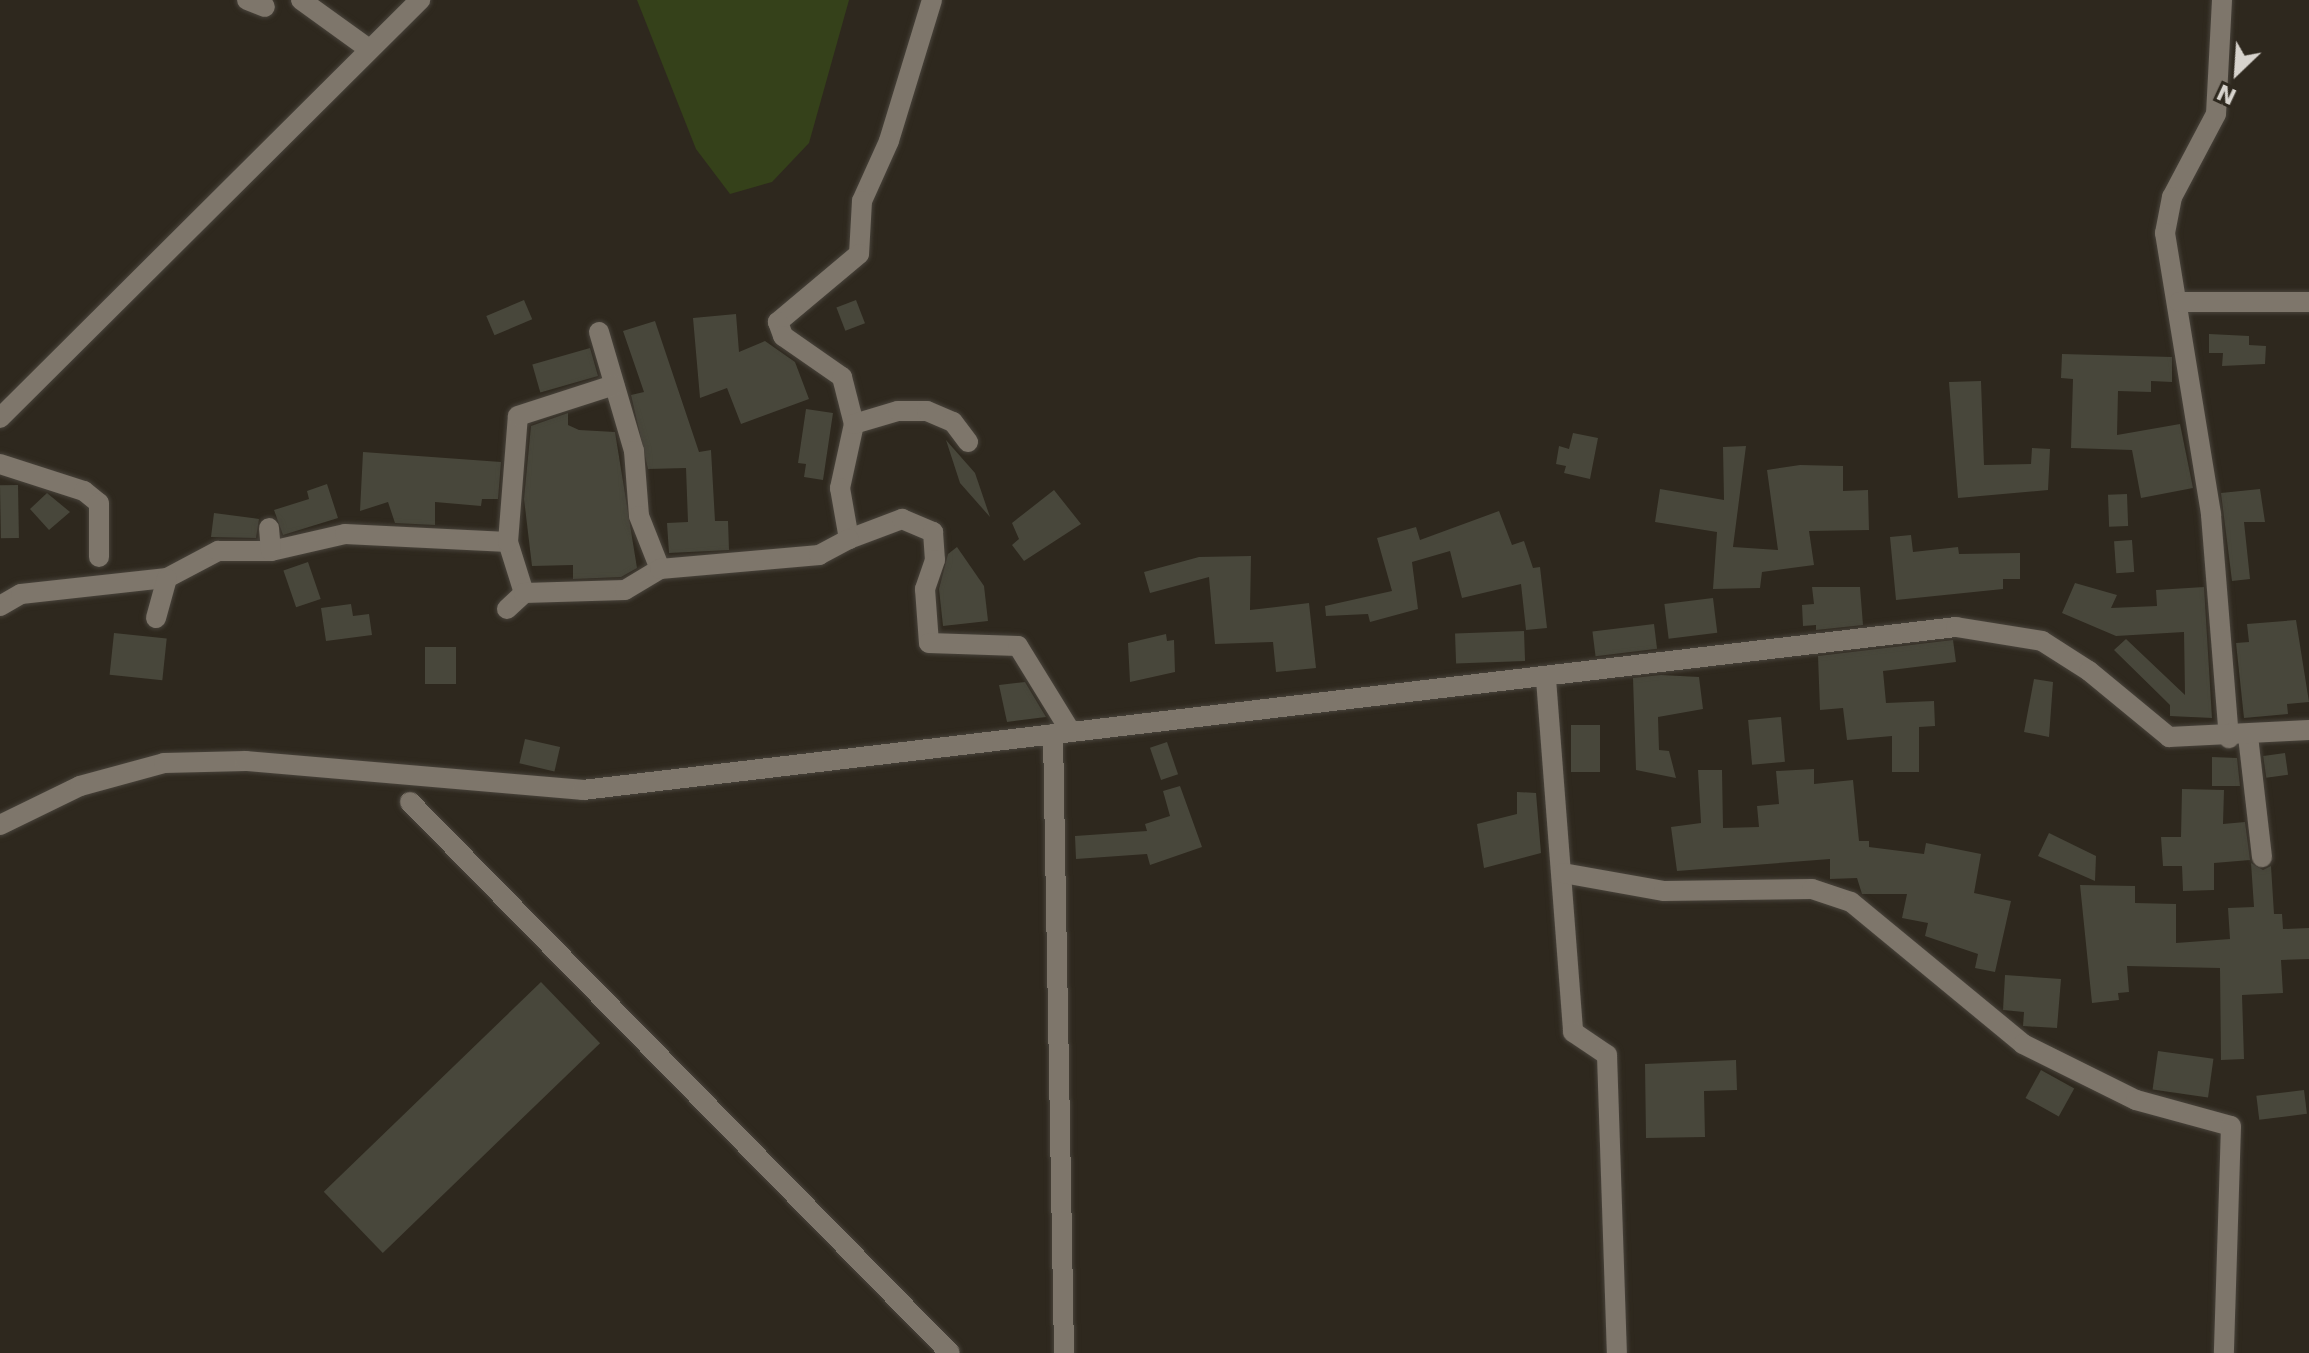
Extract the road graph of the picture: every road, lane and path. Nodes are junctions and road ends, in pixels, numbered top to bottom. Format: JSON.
{"nodes":[{"id":1,"x":301,"y":0,"type":"edge"},
{"id":2,"x":932,"y":0,"type":"edge"},
{"id":3,"x":2222,"y":0,"type":"edge"},
{"id":4,"x":415,"y":5,"type":"edge"},
{"id":5,"x":369,"y":49,"type":"junction"},
{"id":6,"x":2309,"y":301,"type":"edge"},
{"id":7,"x":2179,"y":302,"type":"junction"},
{"id":8,"x":599,"y":332,"type":"dead end"},
{"id":9,"x":614,"y":385,"type":"junction"},
{"id":10,"x":0,"y":418,"type":"edge"},
{"id":11,"x":854,"y":424,"type":"junction"},
{"id":12,"x":968,"y":442,"type":"dead end"},
{"id":13,"x":0,"y":464,"type":"edge"},
{"id":14,"x":269,"y":528,"type":"dead end"},
{"id":15,"x":849,"y":539,"type":"junction"},
{"id":16,"x":508,"y":542,"type":"junction"},
{"id":17,"x":271,"y":551,"type":"junction"},
{"id":18,"x":99,"y":557,"type":"dead end"},
{"id":19,"x":660,"y":569,"type":"junction"},
{"id":20,"x":167,"y":578,"type":"junction"},
{"id":21,"x":524,"y":593,"type":"junction"},
{"id":22,"x":0,"y":606,"type":"edge"},
{"id":23,"x":507,"y":609,"type":"dead end"},
{"id":24,"x":156,"y":618,"type":"dead end"},
{"id":25,"x":1546,"y":679,"type":"junction"},
{"id":26,"x":2309,"y":730,"type":"edge"},
{"id":27,"x":1062,"y":733,"type":"junction"},
{"id":28,"x":2239,"y":737,"type":"junction"},
{"id":29,"x":410,"y":802,"type":"dead end"},
{"id":30,"x":0,"y":825,"type":"edge"},
{"id":31,"x":2262,"y":857,"type":"dead end"},
{"id":32,"x":1563,"y":873,"type":"junction"},
{"id":33,"x":950,"y":1353,"type":"edge"},
{"id":34,"x":1064,"y":1353,"type":"edge"},
{"id":35,"x":1617,"y":1353,"type":"edge"},
{"id":36,"x":2224,"y":1353,"type":"edge"}],
"edges":[{"from":1,"to":5,"type":"street"},
{"from":2,"to":11,"type":"street"},
{"from":3,"to":7,"type":"street"},
{"from":4,"to":5,"type":"street"},
{"from":5,"to":10,"type":"street"},
{"from":6,"to":7,"type":"street"},
{"from":7,"to":28,"type":"street"},
{"from":8,"to":9,"type":"street"},
{"from":9,"to":16,"type":"street"},
{"from":9,"to":19,"type":"street"},
{"from":11,"to":12,"type":"street"},
{"from":11,"to":15,"type":"street"},
{"from":13,"to":18,"type":"street"},
{"from":14,"to":17,"type":"street"},
{"from":15,"to":19,"type":"street"},
{"from":15,"to":27,"type":"street"},
{"from":16,"to":17,"type":"street"},
{"from":16,"to":21,"type":"street"},
{"from":17,"to":20,"type":"street"},
{"from":19,"to":21,"type":"street"},
{"from":20,"to":22,"type":"street"},
{"from":20,"to":24,"type":"street"},
{"from":21,"to":23,"type":"street"},
{"from":25,"to":27,"type":"street"},
{"from":25,"to":28,"type":"street"},
{"from":25,"to":32,"type":"street"},
{"from":26,"to":28,"type":"street"},
{"from":27,"to":30,"type":"street"},
{"from":27,"to":34,"type":"street"},
{"from":28,"to":31,"type":"street"},
{"from":29,"to":33,"type":"street"},
{"from":32,"to":35,"type":"street"},
{"from":32,"to":36,"type":"street"}]}
